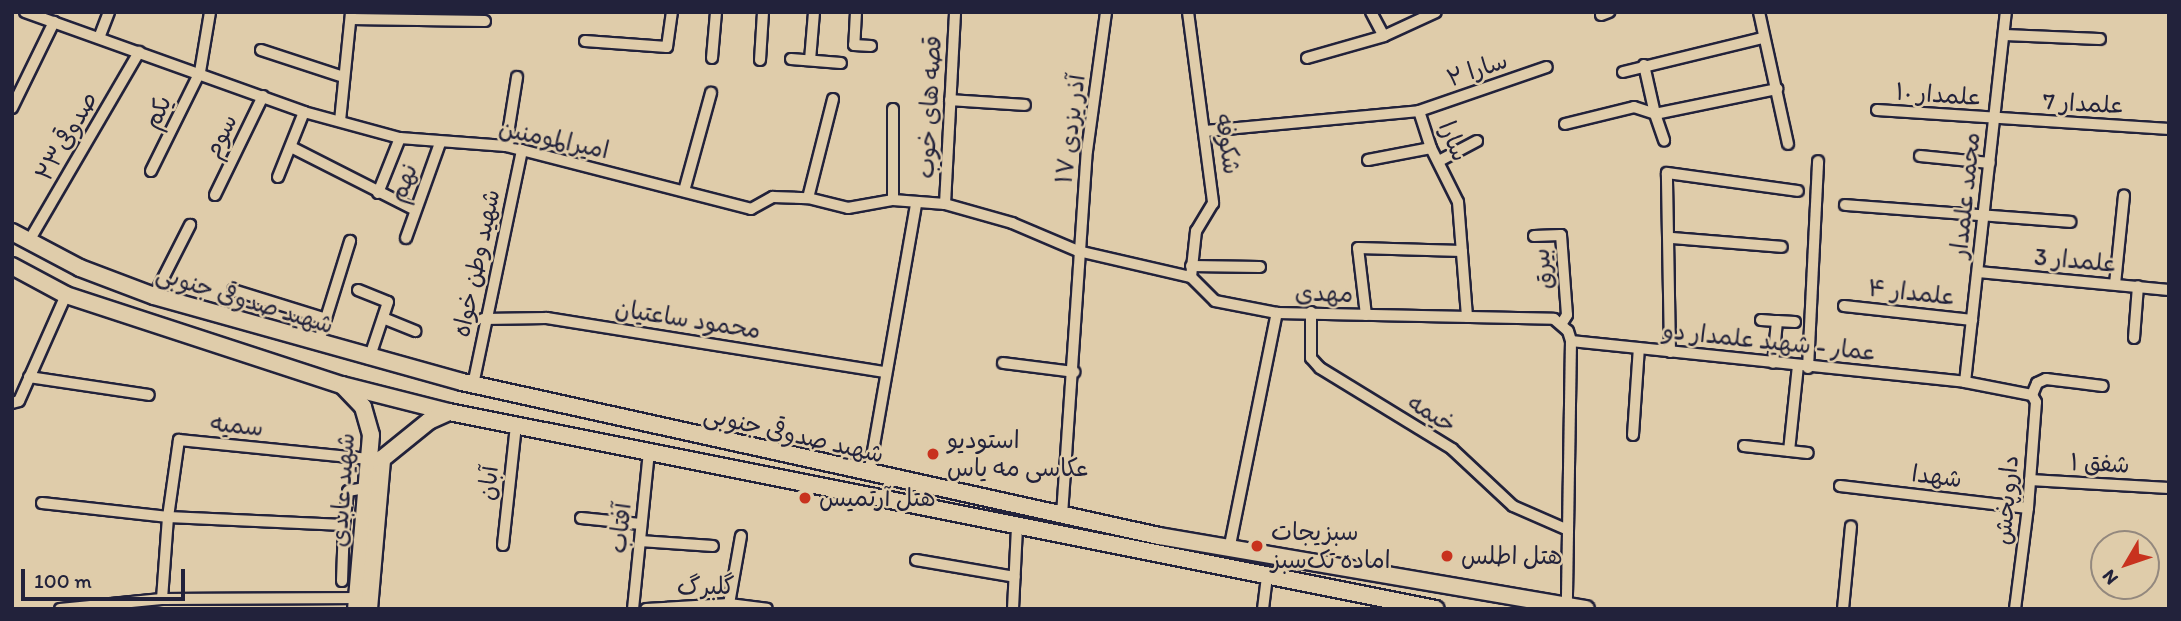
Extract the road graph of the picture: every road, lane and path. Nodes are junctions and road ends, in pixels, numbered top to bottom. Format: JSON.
{"nodes":[{"id":1,"x":25,"y":12,"type":"edge"},
{"id":2,"x":109,"y":12,"type":"edge"},
{"id":3,"x":210,"y":12,"type":"edge"},
{"id":4,"x":672,"y":12,"type":"edge"},
{"id":5,"x":716,"y":12,"type":"edge"},
{"id":6,"x":763,"y":12,"type":"edge"},
{"id":7,"x":814,"y":12,"type":"edge"},
{"id":8,"x":856,"y":12,"type":"edge"},
{"id":9,"x":955,"y":12,"type":"edge"},
{"id":10,"x":1106,"y":12,"type":"edge"},
{"id":11,"x":1188,"y":12,"type":"edge"},
{"id":12,"x":1371,"y":12,"type":"edge"},
{"id":13,"x":1436,"y":12,"type":"edge"},
{"id":14,"x":1759,"y":12,"type":"edge"},
{"id":15,"x":2006,"y":12,"type":"edge"},
{"id":16,"x":39,"y":14,"type":"edge"},
{"id":17,"x":351,"y":16,"type":"edge"},
{"id":18,"x":485,"y":21,"type":"dead end"},
{"id":19,"x":54,"y":22,"type":"junction"},
{"id":20,"x":2004,"y":35,"type":"junction"},
{"id":21,"x":1384,"y":36,"type":"junction"},
{"id":22,"x":99,"y":38,"type":"junction"},
{"id":23,"x":1763,"y":38,"type":"junction"},
{"id":24,"x":2100,"y":39,"type":"dead end"},
{"id":25,"x":585,"y":41,"type":"dead end"},
{"id":26,"x":871,"y":46,"type":"dead end"},
{"id":27,"x":261,"y":50,"type":"dead end"},
{"id":28,"x":139,"y":52,"type":"junction"},
{"id":29,"x":712,"y":58,"type":"dead end"},
{"id":30,"x":1307,"y":58,"type":"dead end"},
{"id":31,"x":791,"y":59,"type":"dead end"},
{"id":32,"x":760,"y":60,"type":"dead end"},
{"id":33,"x":810,"y":60,"type":"junction"},
{"id":34,"x":841,"y":63,"type":"dead end"},
{"id":35,"x":1644,"y":65,"type":"junction"},
{"id":36,"x":1548,"y":67,"type":"dead end"},
{"id":37,"x":200,"y":72,"type":"junction"},
{"id":38,"x":1623,"y":72,"type":"dead end"},
{"id":39,"x":517,"y":76,"type":"dead end"},
{"id":40,"x":343,"y":78,"type":"junction"},
{"id":41,"x":1777,"y":89,"type":"junction"},
{"id":42,"x":711,"y":93,"type":"dead end"},
{"id":43,"x":263,"y":96,"type":"junction"},
{"id":44,"x":833,"y":99,"type":"dead end"},
{"id":45,"x":950,"y":100,"type":"junction"},
{"id":46,"x":1025,"y":105,"type":"dead end"},
{"id":47,"x":12,"y":108,"type":"edge"},
{"id":48,"x":893,"y":109,"type":"dead end"},
{"id":49,"x":1877,"y":110,"type":"dead end"},
{"id":50,"x":1419,"y":111,"type":"junction"},
{"id":51,"x":304,"y":112,"type":"junction"},
{"id":52,"x":1655,"y":114,"type":"junction"},
{"id":53,"x":1994,"y":119,"type":"junction"},
{"id":54,"x":340,"y":121,"type":"junction"},
{"id":55,"x":1565,"y":124,"type":"dead end"},
{"id":56,"x":2169,"y":130,"type":"edge"},
{"id":57,"x":1205,"y":131,"type":"junction"},
{"id":58,"x":400,"y":138,"type":"junction"},
{"id":59,"x":1664,"y":140,"type":"dead end"},
{"id":60,"x":1477,"y":141,"type":"dead end"},
{"id":61,"x":440,"y":143,"type":"junction"},
{"id":62,"x":1788,"y":144,"type":"dead end"},
{"id":63,"x":506,"y":146,"type":"junction"},
{"id":64,"x":291,"y":147,"type":"junction"},
{"id":65,"x":1431,"y":148,"type":"junction"},
{"id":66,"x":522,"y":150,"type":"junction"},
{"id":67,"x":1920,"y":156,"type":"dead end"},
{"id":68,"x":1368,"y":160,"type":"dead end"},
{"id":69,"x":1439,"y":161,"type":"junction"},
{"id":70,"x":1818,"y":161,"type":"dead end"},
{"id":71,"x":1990,"y":163,"type":"junction"},
{"id":72,"x":151,"y":171,"type":"dead end"},
{"id":73,"x":278,"y":177,"type":"dead end"},
{"id":74,"x":684,"y":191,"type":"junction"},
{"id":75,"x":1798,"y":191,"type":"dead end"},
{"id":76,"x":378,"y":193,"type":"junction"},
{"id":77,"x":215,"y":195,"type":"dead end"},
{"id":78,"x":2124,"y":195,"type":"dead end"},
{"id":79,"x":808,"y":198,"type":"junction"},
{"id":80,"x":893,"y":201,"type":"junction"},
{"id":81,"x":945,"y":204,"type":"junction"},
{"id":82,"x":916,"y":205,"type":"junction"},
{"id":83,"x":1845,"y":205,"type":"dead end"},
{"id":84,"x":415,"y":210,"type":"junction"},
{"id":85,"x":1984,"y":216,"type":"junction"},
{"id":86,"x":2070,"y":222,"type":"dead end"},
{"id":87,"x":190,"y":225,"type":"dead end"},
{"id":88,"x":12,"y":232,"type":"edge"},
{"id":89,"x":1534,"y":236,"type":"dead end"},
{"id":90,"x":406,"y":238,"type":"dead end"},
{"id":91,"x":1671,"y":238,"type":"junction"},
{"id":92,"x":29,"y":241,"type":"junction"},
{"id":93,"x":350,"y":241,"type":"dead end"},
{"id":94,"x":1782,"y":247,"type":"dead end"},
{"id":95,"x":1078,"y":251,"type":"junction"},
{"id":96,"x":1462,"y":251,"type":"junction"},
{"id":97,"x":12,"y":266,"type":"edge"},
{"id":98,"x":1260,"y":267,"type":"dead end"},
{"id":99,"x":1191,"y":271,"type":"junction"},
{"id":100,"x":1978,"y":272,"type":"junction"},
{"id":101,"x":2115,"y":284,"type":"junction"},
{"id":102,"x":2137,"y":286,"type":"junction"},
{"id":103,"x":233,"y":290,"type":"dead end"},
{"id":104,"x":358,"y":290,"type":"dead end"},
{"id":105,"x":2169,"y":290,"type":"edge"},
{"id":106,"x":66,"y":295,"type":"junction"},
{"id":107,"x":154,"y":296,"type":"junction"},
{"id":108,"x":1844,"y":306,"type":"dead end"},
{"id":109,"x":1311,"y":312,"type":"junction"},
{"id":110,"x":1277,"y":313,"type":"junction"},
{"id":111,"x":1366,"y":315,"type":"junction"},
{"id":112,"x":1467,"y":317,"type":"junction"},
{"id":113,"x":383,"y":318,"type":"junction"},
{"id":114,"x":326,"y":319,"type":"junction"},
{"id":115,"x":483,"y":319,"type":"junction"},
{"id":116,"x":1761,"y":320,"type":"dead end"},
{"id":117,"x":1972,"y":320,"type":"junction"},
{"id":118,"x":1777,"y":321,"type":"junction"},
{"id":119,"x":1795,"y":322,"type":"dead end"},
{"id":120,"x":1562,"y":323,"type":"junction"},
{"id":121,"x":415,"y":331,"type":"dead end"},
{"id":122,"x":2134,"y":338,"type":"dead end"},
{"id":123,"x":1571,"y":341,"type":"junction"},
{"id":124,"x":318,"y":344,"type":"junction"},
{"id":125,"x":1639,"y":348,"type":"junction"},
{"id":126,"x":1670,"y":352,"type":"junction"},
{"id":127,"x":369,"y":359,"type":"junction"},
{"id":128,"x":1003,"y":363,"type":"dead end"},
{"id":129,"x":1773,"y":363,"type":"junction"},
{"id":130,"x":1803,"y":367,"type":"junction"},
{"id":131,"x":886,"y":372,"type":"junction"},
{"id":132,"x":1074,"y":372,"type":"junction"},
{"id":133,"x":29,"y":377,"type":"junction"},
{"id":134,"x":1965,"y":382,"type":"junction"},
{"id":135,"x":342,"y":385,"type":"junction"},
{"id":136,"x":473,"y":385,"type":"junction"},
{"id":137,"x":2103,"y":386,"type":"dead end"},
{"id":138,"x":149,"y":395,"type":"dead end"},
{"id":139,"x":2032,"y":395,"type":"junction"},
{"id":140,"x":12,"y":403,"type":"edge"},
{"id":141,"x":450,"y":412,"type":"junction"},
{"id":142,"x":516,"y":425,"type":"junction"},
{"id":143,"x":1633,"y":435,"type":"dead end"},
{"id":144,"x":1744,"y":446,"type":"dead end"},
{"id":145,"x":1790,"y":451,"type":"junction"},
{"id":146,"x":649,"y":452,"type":"junction"},
{"id":147,"x":1808,"y":453,"type":"dead end"},
{"id":148,"x":369,"y":459,"type":"junction"},
{"id":149,"x":869,"y":474,"type":"junction"},
{"id":150,"x":2029,"y":480,"type":"junction"},
{"id":151,"x":1840,"y":486,"type":"dead end"},
{"id":152,"x":365,"y":488,"type":"junction"},
{"id":153,"x":2169,"y":488,"type":"edge"},
{"id":154,"x":945,"y":489,"type":"junction"},
{"id":155,"x":42,"y":503,"type":"dead end"},
{"id":156,"x":2028,"y":508,"type":"junction"},
{"id":157,"x":940,"y":510,"type":"junction"},
{"id":158,"x":1062,"y":515,"type":"junction"},
{"id":159,"x":168,"y":517,"type":"junction"},
{"id":160,"x":581,"y":518,"type":"dead end"},
{"id":161,"x":641,"y":524,"type":"junction"},
{"id":162,"x":344,"y":525,"type":"junction"},
{"id":163,"x":1017,"y":526,"type":"junction"},
{"id":164,"x":1851,"y":526,"type":"dead end"},
{"id":165,"x":1568,"y":530,"type":"junction"},
{"id":166,"x":741,"y":536,"type":"dead end"},
{"id":167,"x":639,"y":541,"type":"junction"},
{"id":168,"x":503,"y":544,"type":"dead end"},
{"id":169,"x":713,"y":546,"type":"dead end"},
{"id":170,"x":1229,"y":550,"type":"junction"},
{"id":171,"x":916,"y":560,"type":"dead end"},
{"id":172,"x":1015,"y":577,"type":"junction"},
{"id":173,"x":1267,"y":577,"type":"junction"},
{"id":174,"x":342,"y":581,"type":"dead end"},
{"id":175,"x":258,"y":596,"type":"junction"},
{"id":176,"x":162,"y":598,"type":"junction"},
{"id":177,"x":363,"y":604,"type":"edge"},
{"id":178,"x":729,"y":604,"type":"junction"},
{"id":179,"x":1567,"y":606,"type":"junction"},
{"id":180,"x":60,"y":609,"type":"edge"},
{"id":181,"x":258,"y":609,"type":"edge"},
{"id":182,"x":633,"y":609,"type":"edge"},
{"id":183,"x":646,"y":609,"type":"edge"},
{"id":184,"x":767,"y":609,"type":"edge"},
{"id":185,"x":1013,"y":609,"type":"edge"},
{"id":186,"x":1263,"y":609,"type":"edge"},
{"id":187,"x":1436,"y":609,"type":"edge"},
{"id":188,"x":1586,"y":609,"type":"edge"},
{"id":189,"x":1843,"y":609,"type":"edge"},
{"id":190,"x":2015,"y":609,"type":"edge"}],
"edges":[{"from":1,"to":16,"type":"street","name":"امیرالمومنین"},
{"from":2,"to":22,"type":"street"},
{"from":3,"to":37,"type":"street","name":"یکم"},
{"from":4,"to":25,"type":"street"},
{"from":5,"to":29,"type":"street"},
{"from":6,"to":32,"type":"street"},
{"from":7,"to":33,"type":"street"},
{"from":8,"to":26,"type":"street"},
{"from":9,"to":45,"type":"street","name":"قصه های خوب"},
{"from":10,"to":95,"type":"street","name":"آذر یزدی ۱۷"},
{"from":11,"to":57,"type":"street","name":"شکوفه"},
{"from":12,"to":21,"type":"street"},
{"from":13,"to":21,"type":"street"},
{"from":14,"to":23,"type":"street"},
{"from":15,"to":20,"type":"street","name":"محمد علمدار"},
{"from":16,"to":19,"type":"street","name":"امیرالمومنین"},
{"from":17,"to":18,"type":"street"},
{"from":17,"to":40,"type":"street"},
{"from":19,"to":22,"type":"street","name":"امیرالمومنین"},
{"from":19,"to":47,"type":"street"},
{"from":20,"to":24,"type":"street"},
{"from":20,"to":53,"type":"street","name":"محمد علمدار"},
{"from":21,"to":30,"type":"street"},
{"from":22,"to":28,"type":"street","name":"امیرالمومنین"},
{"from":23,"to":35,"type":"street"},
{"from":23,"to":41,"type":"street"},
{"from":27,"to":40,"type":"street"},
{"from":28,"to":37,"type":"street","name":"امیرالمومنین"},
{"from":28,"to":92,"type":"street","name":"صدوقی۲۳"},
{"from":31,"to":33,"type":"street"},
{"from":33,"to":34,"type":"street"},
{"from":35,"to":38,"type":"street"},
{"from":35,"to":52,"type":"street"},
{"from":36,"to":50,"type":"street","name":"سارا ۲"},
{"from":37,"to":43,"type":"street","name":"امیرالمومنین"},
{"from":37,"to":72,"type":"street","name":"یکم"},
{"from":39,"to":63,"type":"street"},
{"from":40,"to":54,"type":"street"},
{"from":41,"to":52,"type":"street"},
{"from":41,"to":62,"type":"street"},
{"from":42,"to":74,"type":"street"},
{"from":43,"to":51,"type":"street","name":"امیرالمومنین"},
{"from":43,"to":77,"type":"street","name":"سوم"},
{"from":44,"to":79,"type":"street"},
{"from":45,"to":46,"type":"street"},
{"from":45,"to":81,"type":"street","name":"قصه های خوب"},
{"from":48,"to":80,"type":"street"},
{"from":49,"to":53,"type":"street","name":"علمدار ۱۰"},
{"from":50,"to":57,"type":"street","name":"سارا"},
{"from":50,"to":65,"type":"street","name":"سارا"},
{"from":51,"to":54,"type":"street","name":"امیرالمومنین"},
{"from":51,"to":64,"type":"street"},
{"from":52,"to":55,"type":"street"},
{"from":52,"to":59,"type":"street"},
{"from":53,"to":56,"type":"street","name":"علمدار 7"},
{"from":53,"to":71,"type":"street","name":"محمد علمدار"},
{"from":54,"to":58,"type":"street","name":"امیرالمومنین"},
{"from":57,"to":99,"type":"street","name":"شکوفه"},
{"from":58,"to":61,"type":"street","name":"امیرالمومنین"},
{"from":58,"to":76,"type":"street"},
{"from":60,"to":69,"type":"street"},
{"from":61,"to":63,"type":"street","name":"امیرالمومنین"},
{"from":61,"to":84,"type":"street","name":"نهم"},
{"from":63,"to":66,"type":"street","name":"امیرالمومنین"},
{"from":64,"to":73,"type":"street"},
{"from":64,"to":76,"type":"street"},
{"from":65,"to":68,"type":"street"},
{"from":65,"to":69,"type":"street","name":"سارا"},
{"from":66,"to":74,"type":"street","name":"امیرالمومنین"},
{"from":66,"to":115,"type":"street","name":"شهید وطن خواه"},
{"from":67,"to":71,"type":"street"},
{"from":69,"to":96,"type":"street","name":"سارا"},
{"from":70,"to":130,"type":"street"},
{"from":71,"to":85,"type":"street","name":"محمد علمدار"},
{"from":74,"to":79,"type":"street","name":"امیرالمومنین"},
{"from":75,"to":91,"type":"street"},
{"from":76,"to":84,"type":"street"},
{"from":78,"to":101,"type":"street"},
{"from":79,"to":80,"type":"street","name":"امیرالمومنین"},
{"from":80,"to":82,"type":"street","name":"امیرالمومنین"},
{"from":81,"to":82,"type":"street","name":"امیرالمومنین"},
{"from":81,"to":95,"type":"street","name":"امیرالمومنین"},
{"from":82,"to":131,"type":"street"},
{"from":83,"to":85,"type":"street"},
{"from":84,"to":90,"type":"street","name":"نهم"},
{"from":85,"to":86,"type":"street"},
{"from":85,"to":100,"type":"street","name":"محمد علمدار"},
{"from":87,"to":107,"type":"street"},
{"from":88,"to":92,"type":"main road","name":"شهید صدوقی جنوبی"},
{"from":89,"to":120,"type":"street","name":"بیرق"},
{"from":91,"to":94,"type":"street"},
{"from":91,"to":126,"type":"street"},
{"from":92,"to":107,"type":"main road","name":"شهید صدوقی جنوبی"},
{"from":93,"to":114,"type":"street"},
{"from":95,"to":99,"type":"street"},
{"from":95,"to":132,"type":"street","name":"آذر یزدی ۱۷"},
{"from":96,"to":111,"type":"street"},
{"from":96,"to":112,"type":"street","name":"سارا"},
{"from":97,"to":106,"type":"main road","name":"شهید صدوقی جنوبی"},
{"from":98,"to":99,"type":"street"},
{"from":99,"to":110,"type":"street","name":"مهدی"},
{"from":100,"to":101,"type":"street","name":"علمدار 3"},
{"from":100,"to":117,"type":"street","name":"محمد علمدار"},
{"from":101,"to":102,"type":"street","name":"علمدار 3"},
{"from":102,"to":105,"type":"street","name":"علمدار 3"},
{"from":102,"to":122,"type":"street"},
{"from":103,"to":114,"type":"street"},
{"from":104,"to":113,"type":"street"},
{"from":106,"to":133,"type":"street"},
{"from":106,"to":135,"type":"main road","name":"شهید صدوقی جنوبی"},
{"from":107,"to":124,"type":"main road","name":"شهید صدوقی جنوبی"},
{"from":108,"to":117,"type":"street","name":"علمدار ۴"},
{"from":109,"to":110,"type":"street","name":"مهدی"},
{"from":109,"to":111,"type":"street","name":"مهدی"},
{"from":109,"to":165,"type":"street","name":"خیمه"},
{"from":110,"to":170,"type":"street"},
{"from":111,"to":112,"type":"street","name":"مهدی"},
{"from":112,"to":120,"type":"street","name":"مهدی"},
{"from":113,"to":121,"type":"street"},
{"from":113,"to":127,"type":"street"},
{"from":114,"to":124,"type":"street"},
{"from":115,"to":131,"type":"street","name":"محمود ساعتیان"},
{"from":115,"to":136,"type":"street","name":"شهید وطن خواه"},
{"from":116,"to":118,"type":"street"},
{"from":117,"to":134,"type":"street","name":"محمد علمدار"},
{"from":118,"to":119,"type":"street"},
{"from":118,"to":129,"type":"street"},
{"from":120,"to":123,"type":"street"},
{"from":123,"to":125,"type":"street","name":"عمار - شهید علمدار دو"},
{"from":123,"to":165,"type":"street"},
{"from":124,"to":127,"type":"main road","name":"شهید صدوقی جنوبی"},
{"from":125,"to":126,"type":"street","name":"عمار - شهید علمدار دو"},
{"from":125,"to":143,"type":"street"},
{"from":126,"to":129,"type":"street","name":"عمار - شهید علمدار دو"},
{"from":127,"to":136,"type":"main road","name":"شهید صدوقی جنوبی"},
{"from":128,"to":132,"type":"street"},
{"from":129,"to":130,"type":"street","name":"عمار - شهید علمدار دو"},
{"from":130,"to":134,"type":"street","name":"عمار - شهید علمدار دو"},
{"from":130,"to":145,"type":"street"},
{"from":131,"to":149,"type":"street"},
{"from":132,"to":158,"type":"street","name":"آذر یزدی ۱۷"},
{"from":133,"to":138,"type":"street"},
{"from":133,"to":140,"type":"street"},
{"from":134,"to":139,"type":"street","name":"عمار - شهید علمدار دو"},
{"from":135,"to":141,"type":"main road","name":"شهید صدوقی جنوبی"},
{"from":135,"to":148,"type":"main road","name":"شهید عابدی"},
{"from":136,"to":149,"type":"main road","name":"شهید صدوقی جنوبی"},
{"from":137,"to":139,"type":"street"},
{"from":139,"to":150,"type":"street","name":"داروپخش"},
{"from":141,"to":142,"type":"main road","name":"شهید صدوقی جنوبی"},
{"from":141,"to":177,"type":"main road","name":"شهید عابدی"},
{"from":142,"to":146,"type":"main road","name":"شهید صدوقی جنوبی"},
{"from":142,"to":168,"type":"street","name":"آبان"},
{"from":144,"to":145,"type":"street"},
{"from":145,"to":147,"type":"street"},
{"from":146,"to":157,"type":"main road","name":"شهید صدوقی جنوبی"},
{"from":146,"to":161,"type":"street","name":"آفتاب"},
{"from":148,"to":152,"type":"main road","name":"شهید عابدی"},
{"from":148,"to":159,"type":"street","name":"سمیه"},
{"from":149,"to":154,"type":"main road","name":"شهید صدوقی جنوبی"},
{"from":150,"to":153,"type":"street","name":"شفق ۱"},
{"from":150,"to":156,"type":"street","name":"داروپخش"},
{"from":151,"to":156,"type":"street","name":"شهدا"},
{"from":152,"to":162,"type":"street"},
{"from":152,"to":177,"type":"main road","name":"شهید عابدی"},
{"from":154,"to":157,"type":"main road"},
{"from":154,"to":158,"type":"main road","name":"شهید صدوقی جنوبی"},
{"from":155,"to":159,"type":"street"},
{"from":156,"to":190,"type":"street","name":"داروپخش"},
{"from":157,"to":163,"type":"main road","name":"شهید صدوقی جنوبی"},
{"from":158,"to":170,"type":"main road","name":"شهید صدوقی جنوبی"},
{"from":159,"to":162,"type":"street"},
{"from":159,"to":176,"type":"street"},
{"from":160,"to":161,"type":"street"},
{"from":161,"to":167,"type":"street","name":"آفتاب"},
{"from":162,"to":174,"type":"street"},
{"from":163,"to":172,"type":"street"},
{"from":163,"to":173,"type":"main road","name":"شهید صدوقی جنوبی"},
{"from":164,"to":189,"type":"street"},
{"from":165,"to":179,"type":"street"},
{"from":166,"to":178,"type":"street"},
{"from":167,"to":169,"type":"street"},
{"from":167,"to":182,"type":"street","name":"آفتاب"},
{"from":170,"to":179,"type":"main road","name":"شهید صدوقی جنوبی"},
{"from":171,"to":172,"type":"street"},
{"from":172,"to":185,"type":"street"},
{"from":173,"to":186,"type":"street"},
{"from":173,"to":187,"type":"main road","name":"شهید صدوقی جنوبی"},
{"from":175,"to":176,"type":"street"},
{"from":175,"to":177,"type":"street"},
{"from":175,"to":181,"type":"street"},
{"from":176,"to":180,"type":"street"},
{"from":178,"to":183,"type":"street","name":"گلبرگ"},
{"from":178,"to":184,"type":"street","name":"گلبرگ"},
{"from":179,"to":188,"type":"main road","name":"شهید صدوقی جنوبی"}]}
